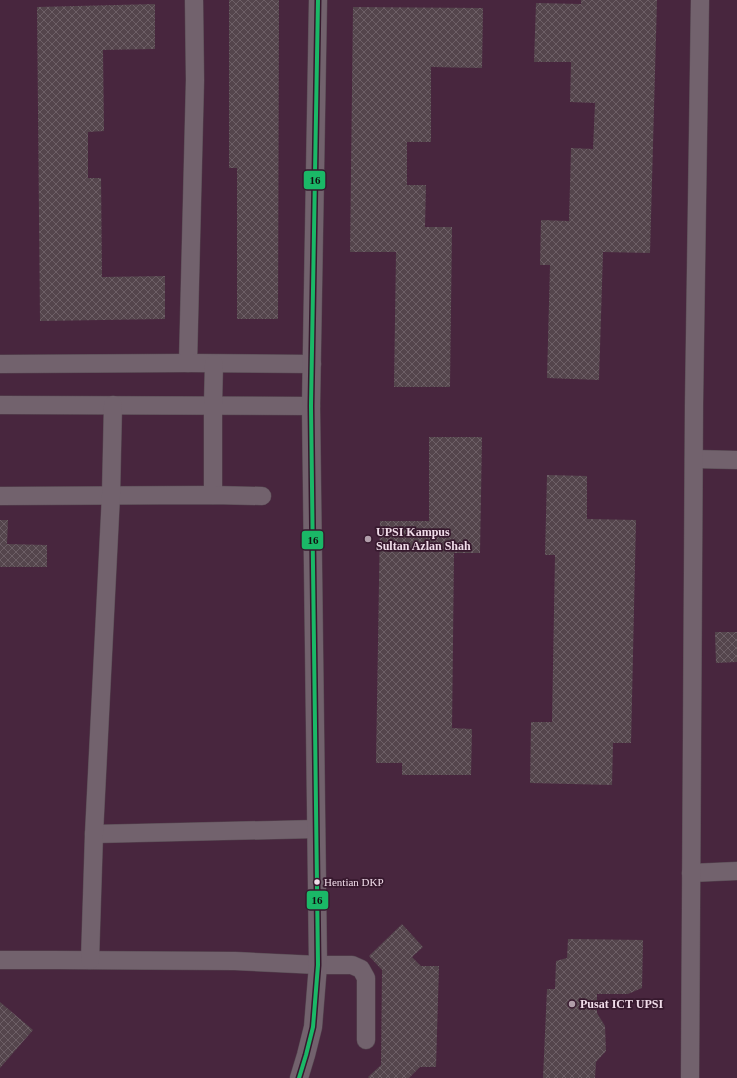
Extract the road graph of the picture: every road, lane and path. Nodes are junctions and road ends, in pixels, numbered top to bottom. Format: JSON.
{"nodes":[{"id":1,"x":194,"y":0,"type":"edge"},
{"id":2,"x":318,"y":0,"type":"edge"},
{"id":3,"x":700,"y":0,"type":"edge"},
{"id":4,"x":188,"y":363,"type":"junction"},
{"id":5,"x":0,"y":364,"type":"edge"},
{"id":6,"x":214,"y":364,"type":"junction"},
{"id":7,"x":312,"y":364,"type":"junction"},
{"id":8,"x":0,"y":405,"type":"edge"},
{"id":9,"x":113,"y":405,"type":"junction"},
{"id":10,"x":213,"y":405,"type":"junction"},
{"id":11,"x":311,"y":406,"type":"junction"},
{"id":12,"x":694,"y":459,"type":"junction"},
{"id":13,"x":737,"y":460,"type":"edge"},
{"id":14,"x":112,"y":495,"type":"junction"},
{"id":15,"x":213,"y":495,"type":"junction"},
{"id":16,"x":0,"y":496,"type":"edge"},
{"id":17,"x":262,"y":496,"type":"dead end"},
{"id":18,"x":316,"y":829,"type":"junction"},
{"id":19,"x":94,"y":834,"type":"junction"},
{"id":20,"x":737,"y":871,"type":"edge"},
{"id":21,"x":691,"y":873,"type":"junction"},
{"id":22,"x":0,"y":960,"type":"edge"},
{"id":23,"x":90,"y":960,"type":"junction"},
{"id":24,"x":318,"y":965,"type":"junction"},
{"id":25,"x":366,"y":1040,"type":"dead end"},
{"id":26,"x":299,"y":1078,"type":"edge"},
{"id":27,"x":690,"y":1078,"type":"edge"}],
"edges":[{"from":1,"to":4,"type":"street"},
{"from":2,"to":7,"type":"street"},
{"from":3,"to":12,"type":"street"},
{"from":4,"to":5,"type":"street"},
{"from":4,"to":6,"type":"street"},
{"from":6,"to":7,"type":"street"},
{"from":6,"to":10,"type":"street"},
{"from":7,"to":11,"type":"street"},
{"from":8,"to":9,"type":"street"},
{"from":9,"to":10,"type":"street"},
{"from":9,"to":14,"type":"street"},
{"from":10,"to":11,"type":"street"},
{"from":10,"to":15,"type":"street"},
{"from":11,"to":18,"type":"street"},
{"from":12,"to":13,"type":"street"},
{"from":12,"to":21,"type":"street"},
{"from":14,"to":15,"type":"street"},
{"from":14,"to":16,"type":"street"},
{"from":14,"to":19,"type":"street"},
{"from":15,"to":17,"type":"street"},
{"from":18,"to":19,"type":"street"},
{"from":18,"to":24,"type":"street"},
{"from":19,"to":23,"type":"street"},
{"from":20,"to":21,"type":"street"},
{"from":21,"to":27,"type":"street"},
{"from":22,"to":23,"type":"street"},
{"from":23,"to":24,"type":"street"},
{"from":24,"to":25,"type":"street"},
{"from":24,"to":26,"type":"street"}]}
